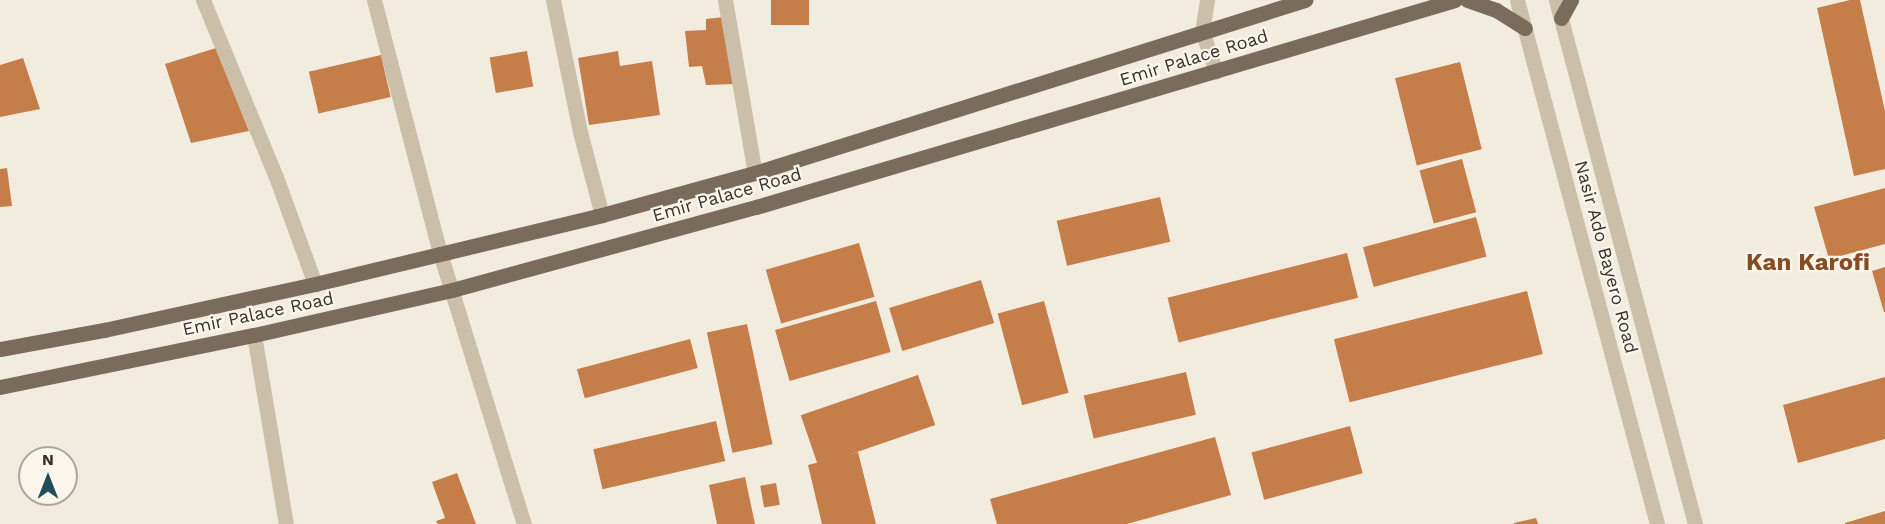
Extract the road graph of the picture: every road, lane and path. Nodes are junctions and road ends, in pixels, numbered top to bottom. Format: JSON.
{"nodes":[{"id":1,"x":203,"y":0,"type":"edge"},
{"id":2,"x":374,"y":0,"type":"edge"},
{"id":3,"x":553,"y":0,"type":"edge"},
{"id":4,"x":725,"y":0,"type":"edge"},
{"id":5,"x":1208,"y":0,"type":"edge"},
{"id":6,"x":1305,"y":0,"type":"edge"},
{"id":7,"x":1455,"y":0,"type":"edge"},
{"id":8,"x":1467,"y":0,"type":"edge"},
{"id":9,"x":1517,"y":0,"type":"edge"},
{"id":10,"x":1557,"y":0,"type":"edge"},
{"id":11,"x":1571,"y":0,"type":"edge"},
{"id":12,"x":1561,"y":18,"type":"junction"},
{"id":13,"x":1525,"y":28,"type":"junction"},
{"id":14,"x":1202,"y":31,"type":"junction"},
{"id":15,"x":1216,"y":72,"type":"junction"},
{"id":16,"x":754,"y":173,"type":"junction"},
{"id":17,"x":602,"y":215,"type":"junction"},
{"id":18,"x":440,"y":253,"type":"junction"},
{"id":19,"x":315,"y":284,"type":"junction"},
{"id":20,"x":452,"y":290,"type":"junction"},
{"id":21,"x":254,"y":336,"type":"junction"},
{"id":22,"x":0,"y":349,"type":"edge"},
{"id":23,"x":0,"y":387,"type":"edge"},
{"id":24,"x":286,"y":524,"type":"edge"},
{"id":25,"x":524,"y":524,"type":"edge"},
{"id":26,"x":1657,"y":524,"type":"edge"},
{"id":27,"x":1695,"y":524,"type":"edge"}],
"edges":[{"from":1,"to":19,"type":"street"},
{"from":2,"to":18,"type":"street"},
{"from":3,"to":17,"type":"street"},
{"from":4,"to":16,"type":"street"},
{"from":5,"to":14,"type":"street"},
{"from":6,"to":14,"type":"main road","name":"Emir Palace Road"},
{"from":7,"to":15,"type":"main road","name":"Emir Palace Road"},
{"from":8,"to":13,"type":"main road"},
{"from":9,"to":13,"type":"street","name":"Nasir Ado Bayero Road"},
{"from":10,"to":12,"type":"street"},
{"from":11,"to":12,"type":"main road"},
{"from":12,"to":27,"type":"street"},
{"from":13,"to":26,"type":"street","name":"Nasir Ado Bayero Road"},
{"from":14,"to":15,"type":"street"},
{"from":14,"to":16,"type":"main road","name":"Emir Palace Road"},
{"from":15,"to":20,"type":"main road","name":"Emir Palace Road"},
{"from":16,"to":17,"type":"main road","name":"Emir Palace Road"},
{"from":17,"to":18,"type":"main road","name":"Emir Palace Road"},
{"from":18,"to":19,"type":"main road","name":"Emir Palace Road"},
{"from":18,"to":20,"type":"street"},
{"from":19,"to":22,"type":"main road","name":"Emir Palace Road"},
{"from":20,"to":21,"type":"main road","name":"Emir Palace Road"},
{"from":20,"to":25,"type":"street"},
{"from":21,"to":23,"type":"main road","name":"Emir Palace Road"},
{"from":21,"to":24,"type":"street"}]}
